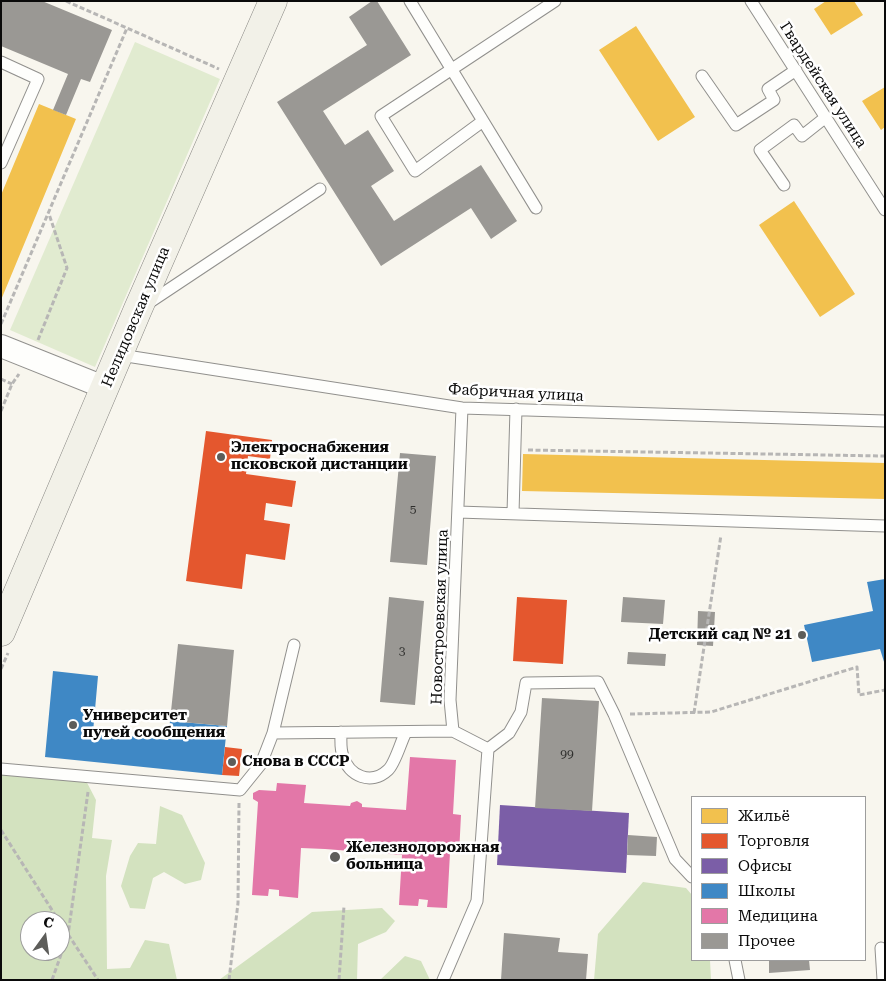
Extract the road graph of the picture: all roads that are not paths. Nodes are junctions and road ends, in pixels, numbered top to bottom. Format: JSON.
{"nodes":[{"id":1,"x":272,"y":1,"type":"edge"},
{"id":2,"x":410,"y":1,"type":"edge"},
{"id":3,"x":555,"y":1,"type":"edge"},
{"id":4,"x":751,"y":1,"type":"edge"},
{"id":5,"x":1,"y":62,"type":"edge"},
{"id":6,"x":452,"y":70,"type":"junction"},
{"id":7,"x":796,"y":70,"type":"junction"},
{"id":8,"x":702,"y":76,"type":"dead end"},
{"id":9,"x":826,"y":117,"type":"junction"},
{"id":10,"x":484,"y":121,"type":"junction"},
{"id":11,"x":1,"y":163,"type":"edge"},
{"id":12,"x":784,"y":185,"type":"dead end"},
{"id":13,"x":320,"y":189,"type":"dead end"},
{"id":14,"x":536,"y":208,"type":"dead end"},
{"id":15,"x":885,"y":210,"type":"edge"},
{"id":16,"x":138,"y":309,"type":"junction"},
{"id":17,"x":1,"y":346,"type":"edge"},
{"id":18,"x":120,"y":355,"type":"junction"},
{"id":19,"x":106,"y":388,"type":"junction"},
{"id":20,"x":462,"y":408,"type":"junction"},
{"id":21,"x":516,"y":409,"type":"junction"},
{"id":22,"x":885,"y":421,"type":"edge"},
{"id":23,"x":458,"y":512,"type":"junction"},
{"id":24,"x":513,"y":513,"type":"junction"},
{"id":25,"x":885,"y":526,"type":"edge"},
{"id":26,"x":1,"y":632,"type":"edge"},
{"id":27,"x":294,"y":646,"type":"dead end"},
{"id":28,"x":453,"y":731,"type":"junction"},
{"id":29,"x":341,"y":732,"type":"junction"},
{"id":30,"x":406,"y":732,"type":"junction"},
{"id":31,"x":273,"y":733,"type":"junction"},
{"id":32,"x":488,"y":749,"type":"junction"},
{"id":33,"x":1,"y":769,"type":"edge"},
{"id":34,"x":691,"y":875,"type":"edge"},
{"id":35,"x":881,"y":948,"type":"dead end"},
{"id":36,"x":735,"y":961,"type":"edge"},
{"id":37,"x":443,"y":980,"type":"edge"},
{"id":38,"x":739,"y":980,"type":"edge"},
{"id":39,"x":883,"y":980,"type":"edge"}],
"edges":[{"from":1,"to":16,"type":"street","name":"Нелидовская улица"},
{"from":2,"to":6,"type":"lane"},
{"from":3,"to":6,"type":"lane"},
{"from":4,"to":7,"type":"lane","name":"Гвардейская улица"},
{"from":5,"to":11,"type":"lane"},
{"from":6,"to":10,"type":"lane"},
{"from":6,"to":10,"type":"lane"},
{"from":7,"to":8,"type":"lane"},
{"from":7,"to":9,"type":"lane","name":"Гвардейская улица"},
{"from":9,"to":12,"type":"lane"},
{"from":9,"to":15,"type":"lane","name":"Гвардейская улица"},
{"from":10,"to":14,"type":"lane"},
{"from":13,"to":16,"type":"lane"},
{"from":16,"to":18,"type":"street","name":"Нелидовская улица"},
{"from":17,"to":19,"type":"street"},
{"from":18,"to":19,"type":"street","name":"Нелидовская улица"},
{"from":18,"to":20,"type":"lane","name":"Фабричная улица"},
{"from":19,"to":26,"type":"street","name":"Нелидовская улица"},
{"from":20,"to":21,"type":"lane","name":"Фабричная улица"},
{"from":20,"to":23,"type":"lane","name":"Новостроевская улица"},
{"from":21,"to":22,"type":"lane","name":"Фабричная улица"},
{"from":21,"to":24,"type":"lane"},
{"from":23,"to":24,"type":"lane"},
{"from":23,"to":28,"type":"lane","name":"Новостроевская улица"},
{"from":24,"to":25,"type":"lane"},
{"from":27,"to":31,"type":"lane"},
{"from":28,"to":30,"type":"lane"},
{"from":28,"to":32,"type":"lane"},
{"from":29,"to":30,"type":"lane"},
{"from":29,"to":30,"type":"lane"},
{"from":29,"to":31,"type":"lane"},
{"from":31,"to":33,"type":"lane"},
{"from":32,"to":34,"type":"lane"},
{"from":32,"to":37,"type":"lane"},
{"from":35,"to":39,"type":"lane"},
{"from":36,"to":38,"type":"lane"}]}
